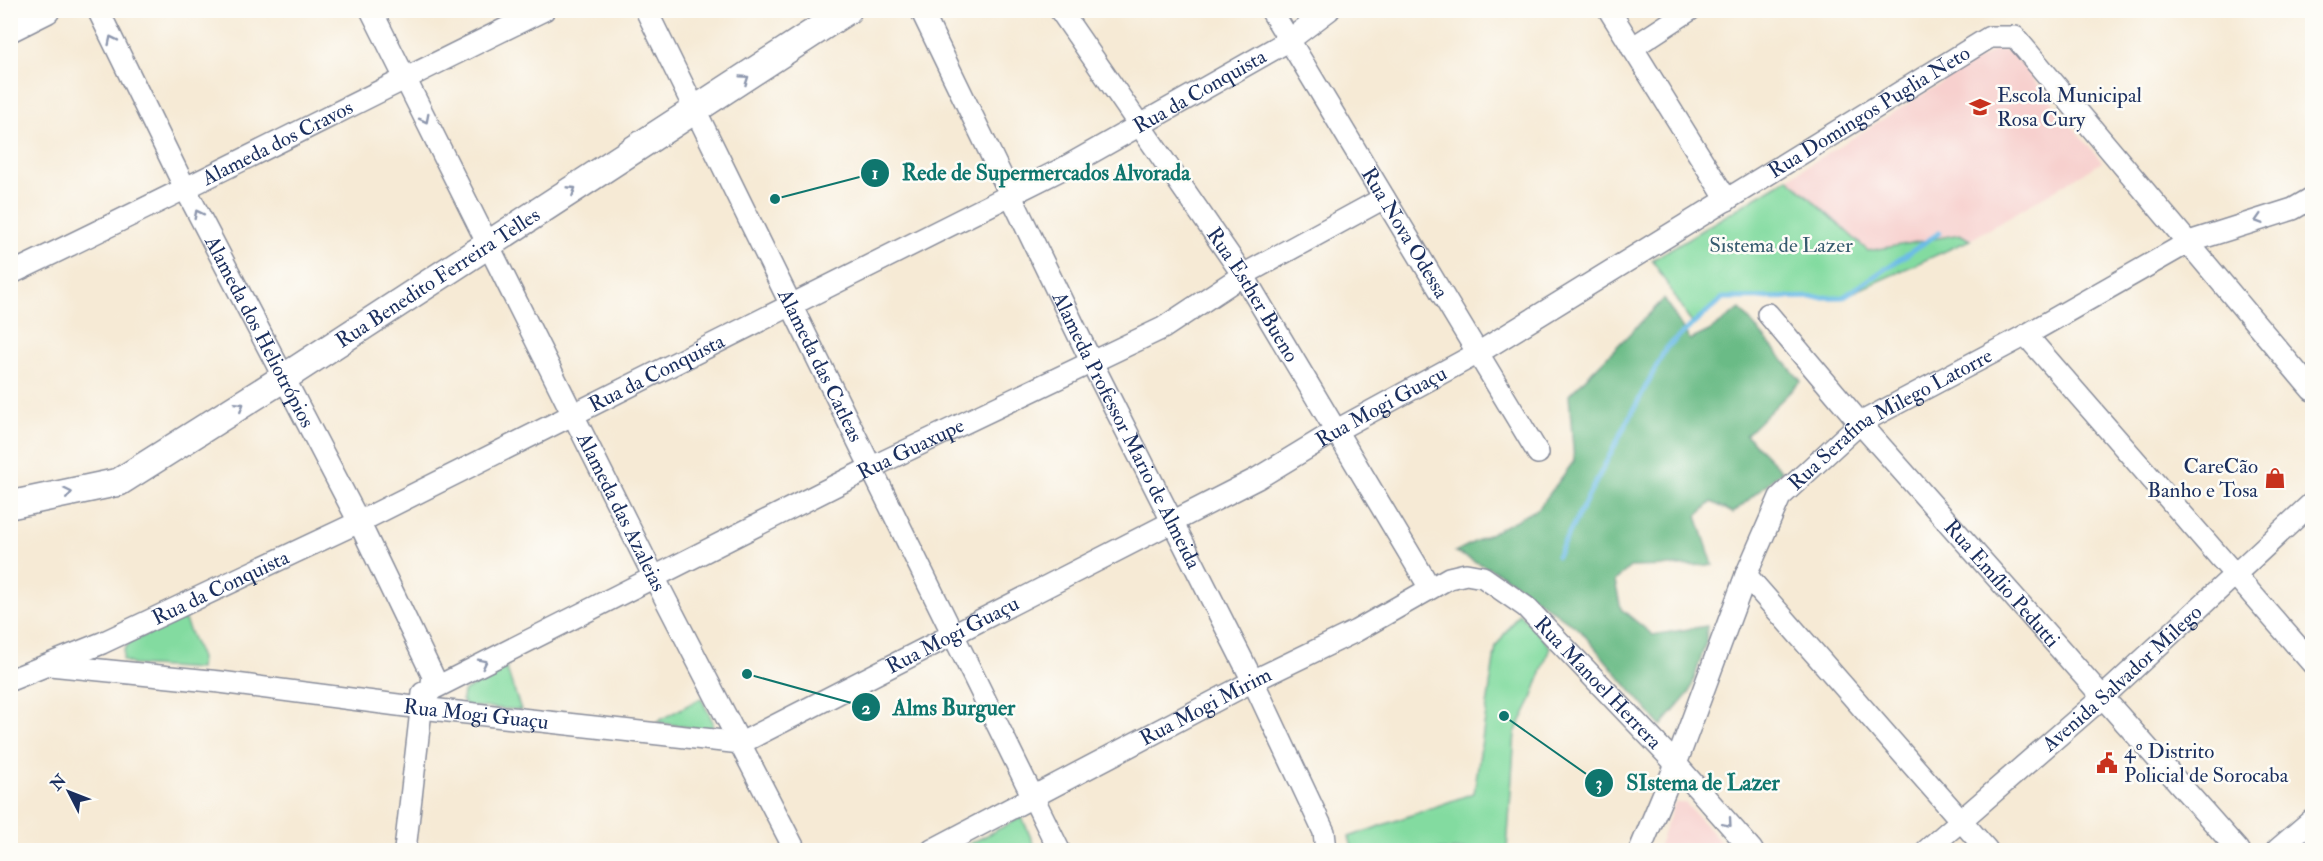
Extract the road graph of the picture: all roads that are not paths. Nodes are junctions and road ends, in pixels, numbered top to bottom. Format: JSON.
{"nodes":[{"id":1,"x":46,"y":10,"type":"edge"},
{"id":2,"x":98,"y":10,"type":"edge"},
{"id":3,"x":371,"y":10,"type":"edge"},
{"id":4,"x":544,"y":10,"type":"edge"},
{"id":5,"x":646,"y":10,"type":"edge"},
{"id":6,"x":848,"y":10,"type":"edge"},
{"id":7,"x":921,"y":10,"type":"edge"},
{"id":8,"x":1060,"y":10,"type":"edge"},
{"id":9,"x":1271,"y":10,"type":"edge"},
{"id":10,"x":1329,"y":10,"type":"edge"},
{"id":11,"x":1609,"y":10,"type":"edge"},
{"id":12,"x":1690,"y":10,"type":"edge"},
{"id":13,"x":10,"y":28,"type":"edge"},
{"id":14,"x":1288,"y":40,"type":"junction"},
{"id":15,"x":1632,"y":48,"type":"junction"},
{"id":16,"x":404,"y":78,"type":"junction"},
{"id":17,"x":697,"y":111,"type":"junction"},
{"id":18,"x":1140,"y":126,"type":"junction"},
{"id":19,"x":186,"y":190,"type":"junction"},
{"id":20,"x":1010,"y":195,"type":"junction"},
{"id":21,"x":1384,"y":198,"type":"junction"},
{"id":22,"x":2313,"y":198,"type":"edge"},
{"id":23,"x":1727,"y":200,"type":"junction"},
{"id":24,"x":2189,"y":242,"type":"junction"},
{"id":25,"x":488,"y":243,"type":"junction"},
{"id":26,"x":10,"y":274,"type":"edge"},
{"id":27,"x":1243,"y":275,"type":"junction"},
{"id":28,"x":792,"y":305,"type":"junction"},
{"id":29,"x":1768,"y":314,"type":"dead end"},
{"id":30,"x":2026,"y":335,"type":"junction"},
{"id":31,"x":1478,"y":353,"type":"junction"},
{"id":32,"x":1092,"y":363,"type":"junction"},
{"id":33,"x":282,"y":379,"type":"junction"},
{"id":34,"x":2313,"y":390,"type":"edge"},
{"id":35,"x":573,"y":412,"type":"junction"},
{"id":36,"x":1860,"y":423,"type":"junction"},
{"id":37,"x":1337,"y":430,"type":"junction"},
{"id":38,"x":1538,"y":453,"type":"dead end"},
{"id":39,"x":870,"y":468,"type":"junction"},
{"id":40,"x":2313,"y":503,"type":"edge"},
{"id":41,"x":10,"y":505,"type":"edge"},
{"id":42,"x":1173,"y":521,"type":"junction"},
{"id":43,"x":359,"y":522,"type":"junction"},
{"id":44,"x":1746,"y":575,"type":"junction"},
{"id":45,"x":2235,"y":575,"type":"junction"},
{"id":46,"x":654,"y":577,"type":"junction"},
{"id":47,"x":1483,"y":577,"type":"joint"},
{"id":48,"x":1430,"y":588,"type":"junction"},
{"id":49,"x":951,"y":634,"type":"junction"},
{"id":50,"x":102,"y":643,"type":"junction"},
{"id":51,"x":2313,"y":663,"type":"edge"},
{"id":52,"x":50,"y":665,"type":"junction"},
{"id":53,"x":134,"y":673,"type":"junction"},
{"id":54,"x":10,"y":680,"type":"edge"},
{"id":55,"x":1253,"y":681,"type":"junction"},
{"id":56,"x":2103,"y":697,"type":"junction"},
{"id":57,"x":426,"y":699,"type":"junction"},
{"id":58,"x":741,"y":743,"type":"junction"},
{"id":59,"x":1676,"y":764,"type":"junction"},
{"id":60,"x":1033,"y":798,"type":"junction"},
{"id":61,"x":2313,"y":820,"type":"edge"},
{"id":62,"x":1961,"y":821,"type":"junction"},
{"id":63,"x":405,"y":850,"type":"edge"},
{"id":64,"x":795,"y":850,"type":"edge"},
{"id":65,"x":932,"y":850,"type":"edge"},
{"id":66,"x":1059,"y":850,"type":"edge"},
{"id":67,"x":1326,"y":850,"type":"edge"},
{"id":68,"x":1640,"y":850,"type":"edge"},
{"id":69,"x":1752,"y":850,"type":"edge"},
{"id":70,"x":1928,"y":850,"type":"edge"},
{"id":71,"x":1987,"y":850,"type":"edge"},
{"id":72,"x":2238,"y":850,"type":"edge"},
{"id":73,"x":2277,"y":850,"type":"edge"}],
"edges":[{"from":1,"to":13,"type":"main road"},
{"from":19,"to":2,"type":"street","name":"Alameda dos Heliotrópios","one_way":true},
{"from":3,"to":16,"type":"street","name":"Alameda das Azaleias"},
{"from":4,"to":16,"type":"street","name":"Alameda dos Cravos"},
{"from":5,"to":17,"type":"street","name":"Alameda das Catleas"},
{"from":17,"to":6,"type":"main road","name":"Rua Benedito Ferreira Telles","one_way":true},
{"from":7,"to":20,"type":"street","name":"Alameda Professor Mario de Almeida"},
{"from":8,"to":18,"type":"street","name":"Rua Esther Bueno"},
{"from":9,"to":14,"type":"street","name":"Rua Nova Odessa"},
{"from":10,"to":14,"type":"street","name":"Rua da Conquista"},
{"from":11,"to":15,"type":"street"},
{"from":12,"to":15,"type":"street"},
{"from":14,"to":18,"type":"street","name":"Rua da Conquista"},
{"from":14,"to":21,"type":"street","name":"Rua Nova Odessa"},
{"from":15,"to":23,"type":"street"},
{"from":16,"to":19,"type":"street","name":"Alameda dos Cravos"},
{"from":16,"to":25,"type":"street","name":"Alameda das Azaleias","one_way":true},
{"from":25,"to":17,"type":"main road","name":"Rua Benedito Ferreira Telles","one_way":true},
{"from":17,"to":28,"type":"street","name":"Alameda das Catleas"},
{"from":18,"to":20,"type":"street","name":"Rua da Conquista"},
{"from":18,"to":27,"type":"street","name":"Rua Esther Bueno"},
{"from":19,"to":26,"type":"street","name":"Alameda dos Cravos"},
{"from":33,"to":19,"type":"street","name":"Alameda dos Heliotrópios","one_way":true},
{"from":20,"to":28,"type":"street","name":"Rua da Conquista"},
{"from":20,"to":32,"type":"street","name":"Alameda Professor Mario de Almeida"},
{"from":21,"to":27,"type":"street","name":"Rua Guaxupe"},
{"from":21,"to":31,"type":"street","name":"Rua Nova Odessa"},
{"from":22,"to":24,"type":"street","name":"Rua Serafina Milego Latorre","one_way":true},
{"from":23,"to":24,"type":"street","name":"Rua Domingos Puglia Neto"},
{"from":23,"to":31,"type":"street","name":"Rua Domingos Puglia Neto"},
{"from":24,"to":30,"type":"street","name":"Rua Serafina Milego Latorre"},
{"from":24,"to":34,"type":"street"},
{"from":25,"to":33,"type":"main road","name":"Rua Benedito Ferreira Telles"},
{"from":25,"to":35,"type":"street","name":"Alameda das Azaleias"},
{"from":27,"to":32,"type":"street","name":"Rua Guaxupe"},
{"from":27,"to":37,"type":"street","name":"Rua Esther Bueno"},
{"from":28,"to":35,"type":"street","name":"Rua da Conquista"},
{"from":28,"to":39,"type":"street","name":"Alameda das Catleas"},
{"from":29,"to":36,"type":"street","name":"Rua Emílio Pedutti"},
{"from":30,"to":36,"type":"street","name":"Rua Serafina Milego Latorre"},
{"from":30,"to":45,"type":"street"},
{"from":31,"to":37,"type":"street","name":"Rua Mogi Guaçu"},
{"from":31,"to":38,"type":"street","name":"Rua Nova Odessa"},
{"from":32,"to":39,"type":"street","name":"Rua Guaxupe"},
{"from":32,"to":42,"type":"street","name":"Alameda Professor Mario de Almeida"},
{"from":41,"to":33,"type":"main road","name":"Rua Benedito Ferreira Telles","one_way":true},
{"from":33,"to":43,"type":"street","name":"Alameda dos Heliotrópios"},
{"from":35,"to":43,"type":"street","name":"Rua da Conquista"},
{"from":35,"to":46,"type":"street","name":"Alameda das Azaleias"},
{"from":36,"to":44,"type":"street","name":"Rua Serafina Milego Latorre"},
{"from":36,"to":56,"type":"street","name":"Rua Emílio Pedutti"},
{"from":37,"to":42,"type":"street","name":"Rua Mogi Guaçu"},
{"from":37,"to":48,"type":"street","name":"Rua Esther Bueno"},
{"from":39,"to":46,"type":"street","name":"Rua Guaxupe"},
{"from":39,"to":49,"type":"street","name":"Alameda das Catleas"},
{"from":40,"to":45,"type":"street","name":"Avenida Salvador Milego"},
{"from":42,"to":49,"type":"street","name":"Rua Mogi Guaçu"},
{"from":42,"to":55,"type":"street","name":"Alameda Professor Mario de Almeida"},
{"from":43,"to":50,"type":"street","name":"Rua da Conquista"},
{"from":43,"to":57,"type":"street","name":"Alameda dos Heliotrópios"},
{"from":44,"to":59,"type":"street","name":"Rua Serafina Milego Latorre"},
{"from":44,"to":62,"type":"street"},
{"from":45,"to":51,"type":"street"},
{"from":45,"to":56,"type":"street","name":"Avenida Salvador Milego"},
{"from":57,"to":46,"type":"street","name":"Rua Guaxupe","one_way":true},
{"from":46,"to":58,"type":"street","name":"Alameda das Azaleias"},
{"from":47,"to":48,"type":"street","name":"Rua Mogi Mirim"},
{"from":47,"to":59,"type":"street","name":"Rua Manoel Herrera"},
{"from":48,"to":55,"type":"street","name":"Rua Mogi Mirim"},
{"from":49,"to":58,"type":"street","name":"Rua Mogi Guaçu"},
{"from":49,"to":60,"type":"street","name":"Alameda das Catleas"},
{"from":50,"to":52,"type":"street","name":"Rua da Conquista"},
{"from":50,"to":53,"type":"street","name":"Rua Mogi Guaçu"},
{"from":52,"to":53,"type":"street","name":"Rua Mogi Guaçu"},
{"from":52,"to":54,"type":"street","name":"Rua da Conquista"},
{"from":53,"to":57,"type":"street","name":"Rua Mogi Guaçu"},
{"from":55,"to":60,"type":"street","name":"Rua Mogi Mirim"},
{"from":55,"to":67,"type":"street","name":"Alameda Professor Mario de Almeida"},
{"from":56,"to":62,"type":"street","name":"Avenida Salvador Milego"},
{"from":56,"to":72,"type":"street","name":"Rua Emílio Pedutti"},
{"from":57,"to":58,"type":"street","name":"Rua Mogi Guaçu"},
{"from":57,"to":63,"type":"street","name":"Alameda dos Heliotrópios"},
{"from":58,"to":64,"type":"street","name":"Alameda das Azaleias"},
{"from":59,"to":68,"type":"street","name":"Rua Serafina Milego Latorre"},
{"from":59,"to":69,"type":"street","name":"Rua Manoel Herrera","one_way":true},
{"from":60,"to":65,"type":"street","name":"Rua Mogi Mirim"},
{"from":60,"to":66,"type":"street","name":"Alameda das Catleas"},
{"from":61,"to":73,"type":"street"},
{"from":62,"to":70,"type":"street","name":"Avenida Salvador Milego"},
{"from":62,"to":71,"type":"street"}]}
